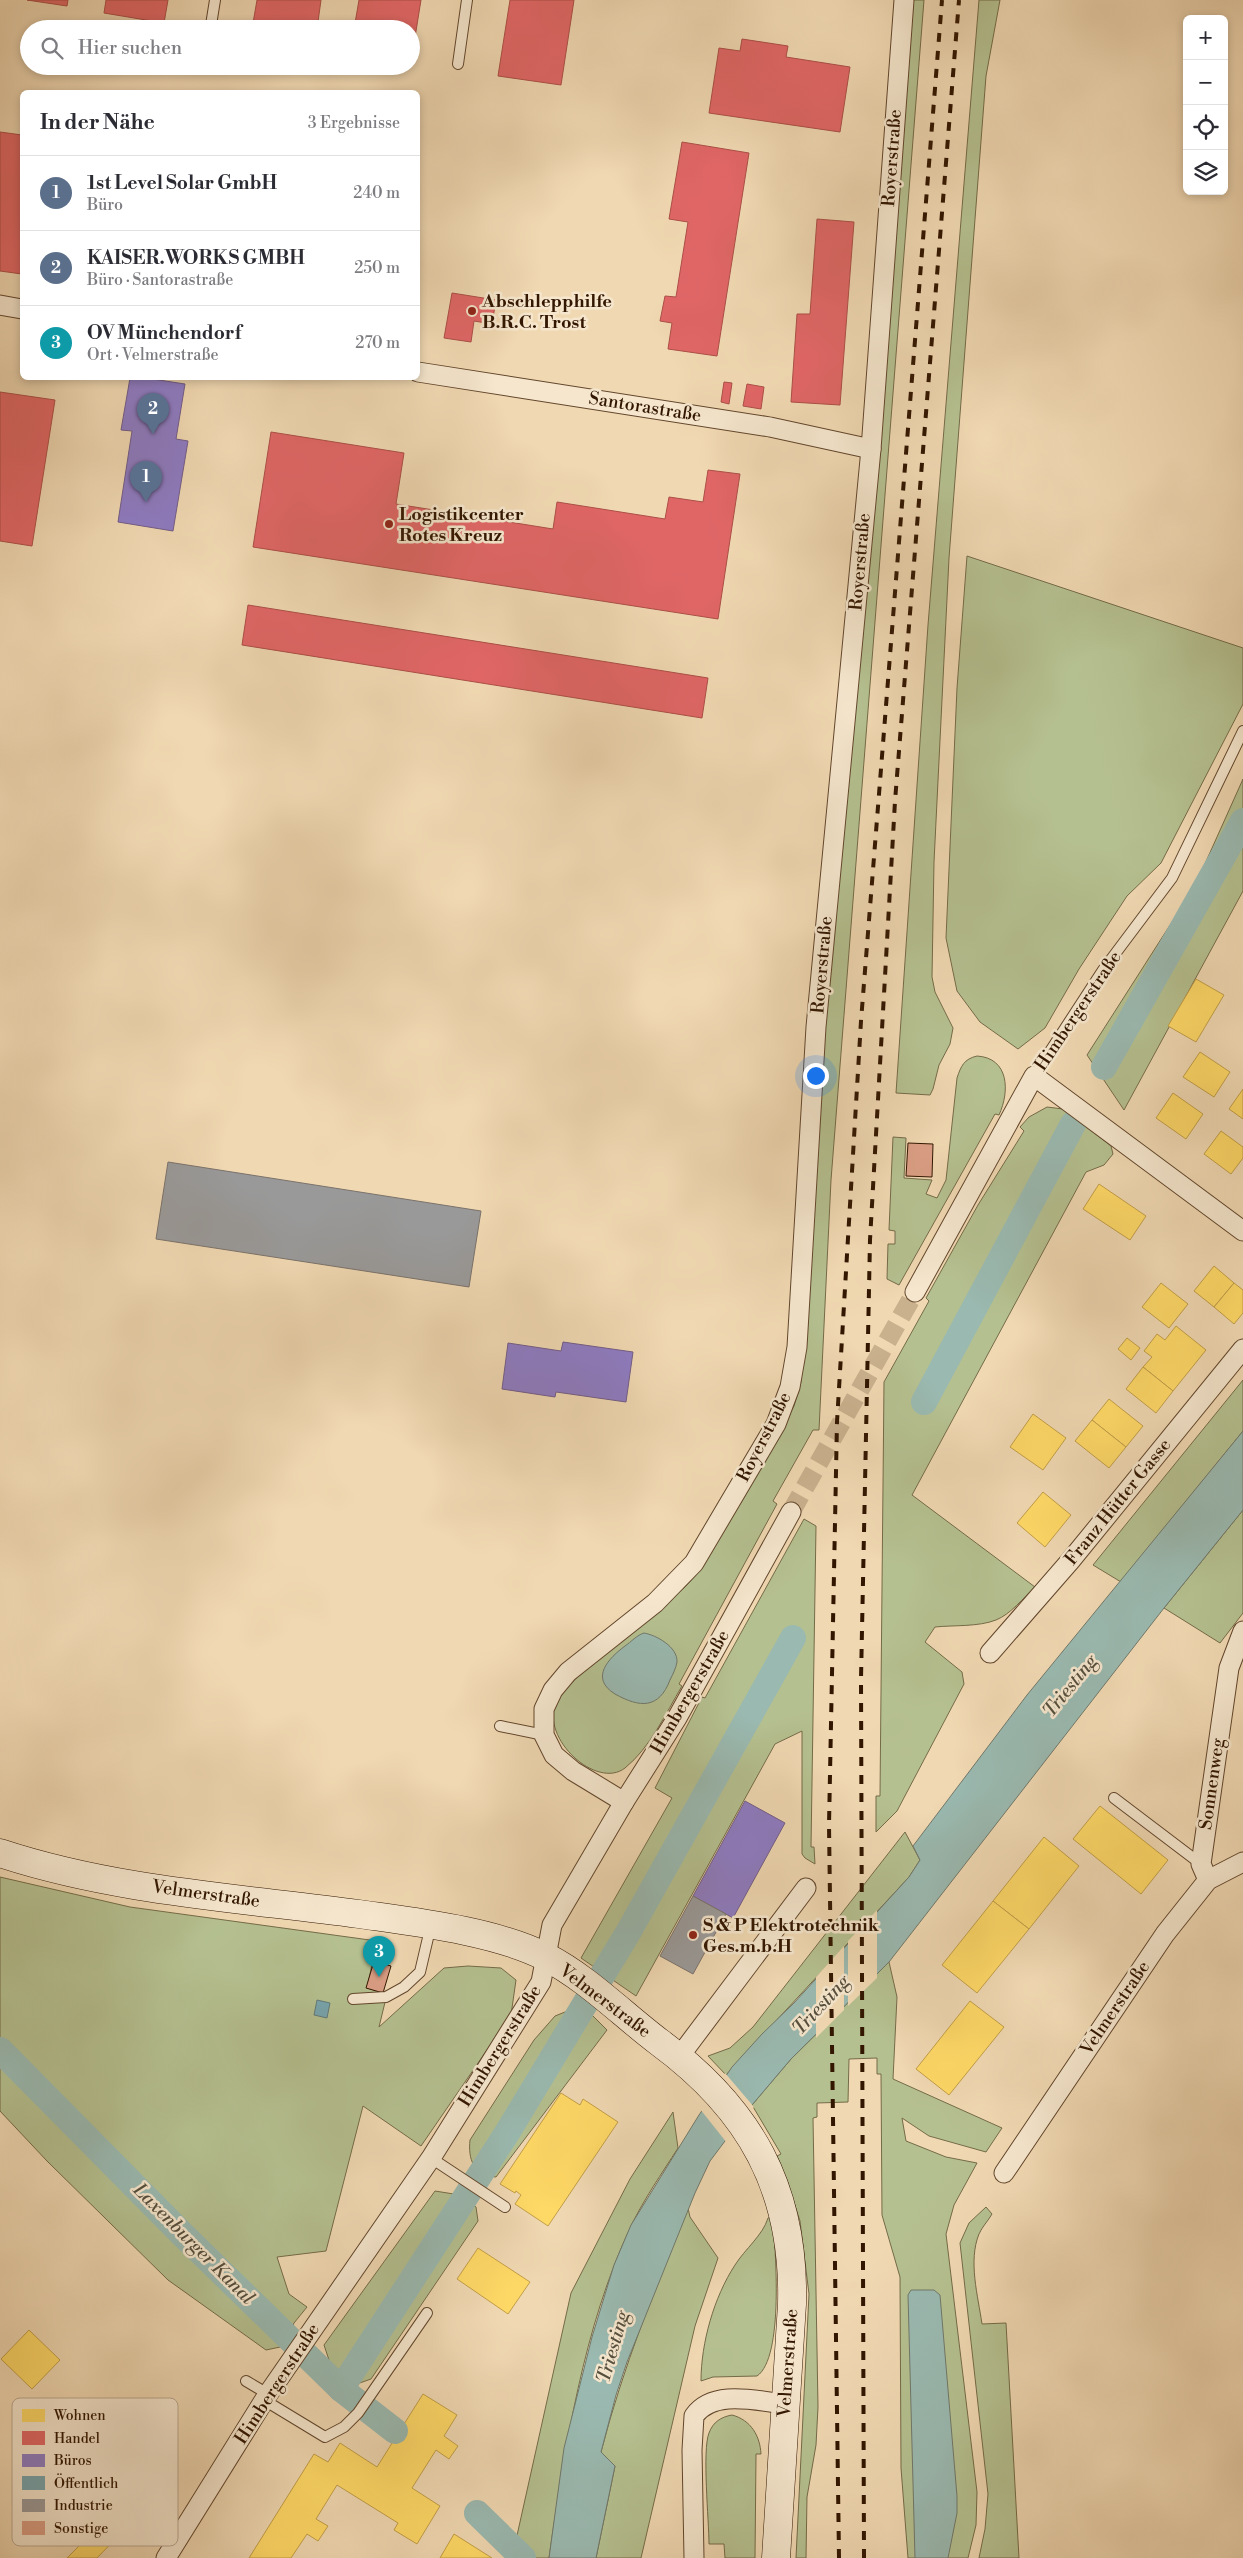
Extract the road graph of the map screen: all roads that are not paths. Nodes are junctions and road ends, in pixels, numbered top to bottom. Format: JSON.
{"nodes":[{"id":1,"x":215,"y":0,"type":"edge"},
{"id":2,"x":468,"y":0,"type":"edge"},
{"id":3,"x":904,"y":0,"type":"edge"},
{"id":4,"x":212,"y":20,"type":"edge"},
{"id":5,"x":458,"y":64,"type":"dead end"},
{"id":6,"x":0,"y":305,"type":"edge"},
{"id":7,"x":20,"y":309,"type":"edge"},
{"id":8,"x":420,"y":372,"type":"edge"},
{"id":9,"x":871,"y":449,"type":"junction"},
{"id":10,"x":1243,"y":731,"type":"edge"},
{"id":11,"x":1034,"y":1076,"type":"junction"},
{"id":12,"x":1243,"y":1231,"type":"edge"},
{"id":13,"x":915,"y":1292,"type":"tunnel mouth"},
{"id":14,"x":1243,"y":1348,"type":"edge"},
{"id":15,"x":792,"y":1512,"type":"tunnel mouth"},
{"id":16,"x":1243,"y":1631,"type":"edge"},
{"id":17,"x":990,"y":1654,"type":"dead end"},
{"id":18,"x":500,"y":1726,"type":"dead end"},
{"id":19,"x":544,"y":1735,"type":"junction"},
{"id":20,"x":1114,"y":1798,"type":"dead end"},
{"id":21,"x":624,"y":1802,"type":"junction"},
{"id":22,"x":0,"y":1854,"type":"edge"},
{"id":23,"x":1243,"y":1862,"type":"edge"},
{"id":24,"x":1205,"y":1872,"type":"junction"},
{"id":25,"x":806,"y":1888,"type":"dead end"},
{"id":26,"x":431,"y":1924,"type":"junction"},
{"id":27,"x":546,"y":1957,"type":"junction"},
{"id":28,"x":353,"y":1999,"type":"dead end"},
{"id":29,"x":686,"y":2062,"type":"junction"},
{"id":30,"x":431,"y":2158,"type":"junction"},
{"id":31,"x":1004,"y":2173,"type":"dead end"},
{"id":32,"x":506,"y":2207,"type":"dead end"},
{"id":33,"x":427,"y":2313,"type":"dead end"},
{"id":34,"x":246,"y":2381,"type":"dead end"},
{"id":35,"x":266,"y":2397,"type":"junction"},
{"id":36,"x":785,"y":2404,"type":"junction"},
{"id":37,"x":178,"y":2539,"type":"edge"},
{"id":38,"x":173,"y":2546,"type":"edge"},
{"id":39,"x":166,"y":2558,"type":"edge"},
{"id":40,"x":694,"y":2558,"type":"edge"},
{"id":41,"x":776,"y":2558,"type":"edge"}],
"edges":[{"from":1,"to":4,"type":"lane"},
{"from":2,"to":5,"type":"lane"},
{"from":3,"to":9,"type":"street","name":"Royerstraße"},
{"from":6,"to":7,"type":"street"},
{"from":8,"to":9,"type":"street","name":"Santorastraße"},
{"from":9,"to":19,"type":"street","name":"Royerstraße"},
{"from":10,"to":11,"type":"lane","name":"Himbergerstraße"},
{"from":11,"to":12,"type":"street"},
{"from":11,"to":13,"type":"street","name":"Himbergerstraße"},
{"from":14,"to":17,"type":"street","name":"Franz Hütter Gasse"},
{"from":15,"to":21,"type":"street","name":"Himbergerstraße"},
{"from":16,"to":24,"type":"street","name":"Sonnenweg"},
{"from":18,"to":19,"type":"lane"},
{"from":19,"to":21,"type":"street","name":"Royerstraße"},
{"from":20,"to":24,"type":"lane"},
{"from":21,"to":27,"type":"street","name":"Himbergerstraße"},
{"from":22,"to":26,"type":"street","name":"Velmerstraße"},
{"from":23,"to":24,"type":"street","name":"Velmerstraße"},
{"from":24,"to":31,"type":"street","name":"Velmerstraße"},
{"from":25,"to":29,"type":"street"},
{"from":26,"to":27,"type":"street","name":"Velmerstraße"},
{"from":26,"to":28,"type":"lane"},
{"from":27,"to":29,"type":"street","name":"Velmerstraße"},
{"from":27,"to":30,"type":"street","name":"Himbergerstraße"},
{"from":29,"to":36,"type":"street","name":"Velmerstraße"},
{"from":30,"to":32,"type":"lane"},
{"from":30,"to":35,"type":"street","name":"Himbergerstraße"},
{"from":33,"to":35,"type":"lane"},
{"from":34,"to":35,"type":"lane"},
{"from":35,"to":37,"type":"street","name":"Himbergerstraße"},
{"from":36,"to":40,"type":"street"},
{"from":36,"to":41,"type":"street","name":"Velmerstraße"},
{"from":38,"to":39,"type":"street","name":"Himbergerstraße"}]}
